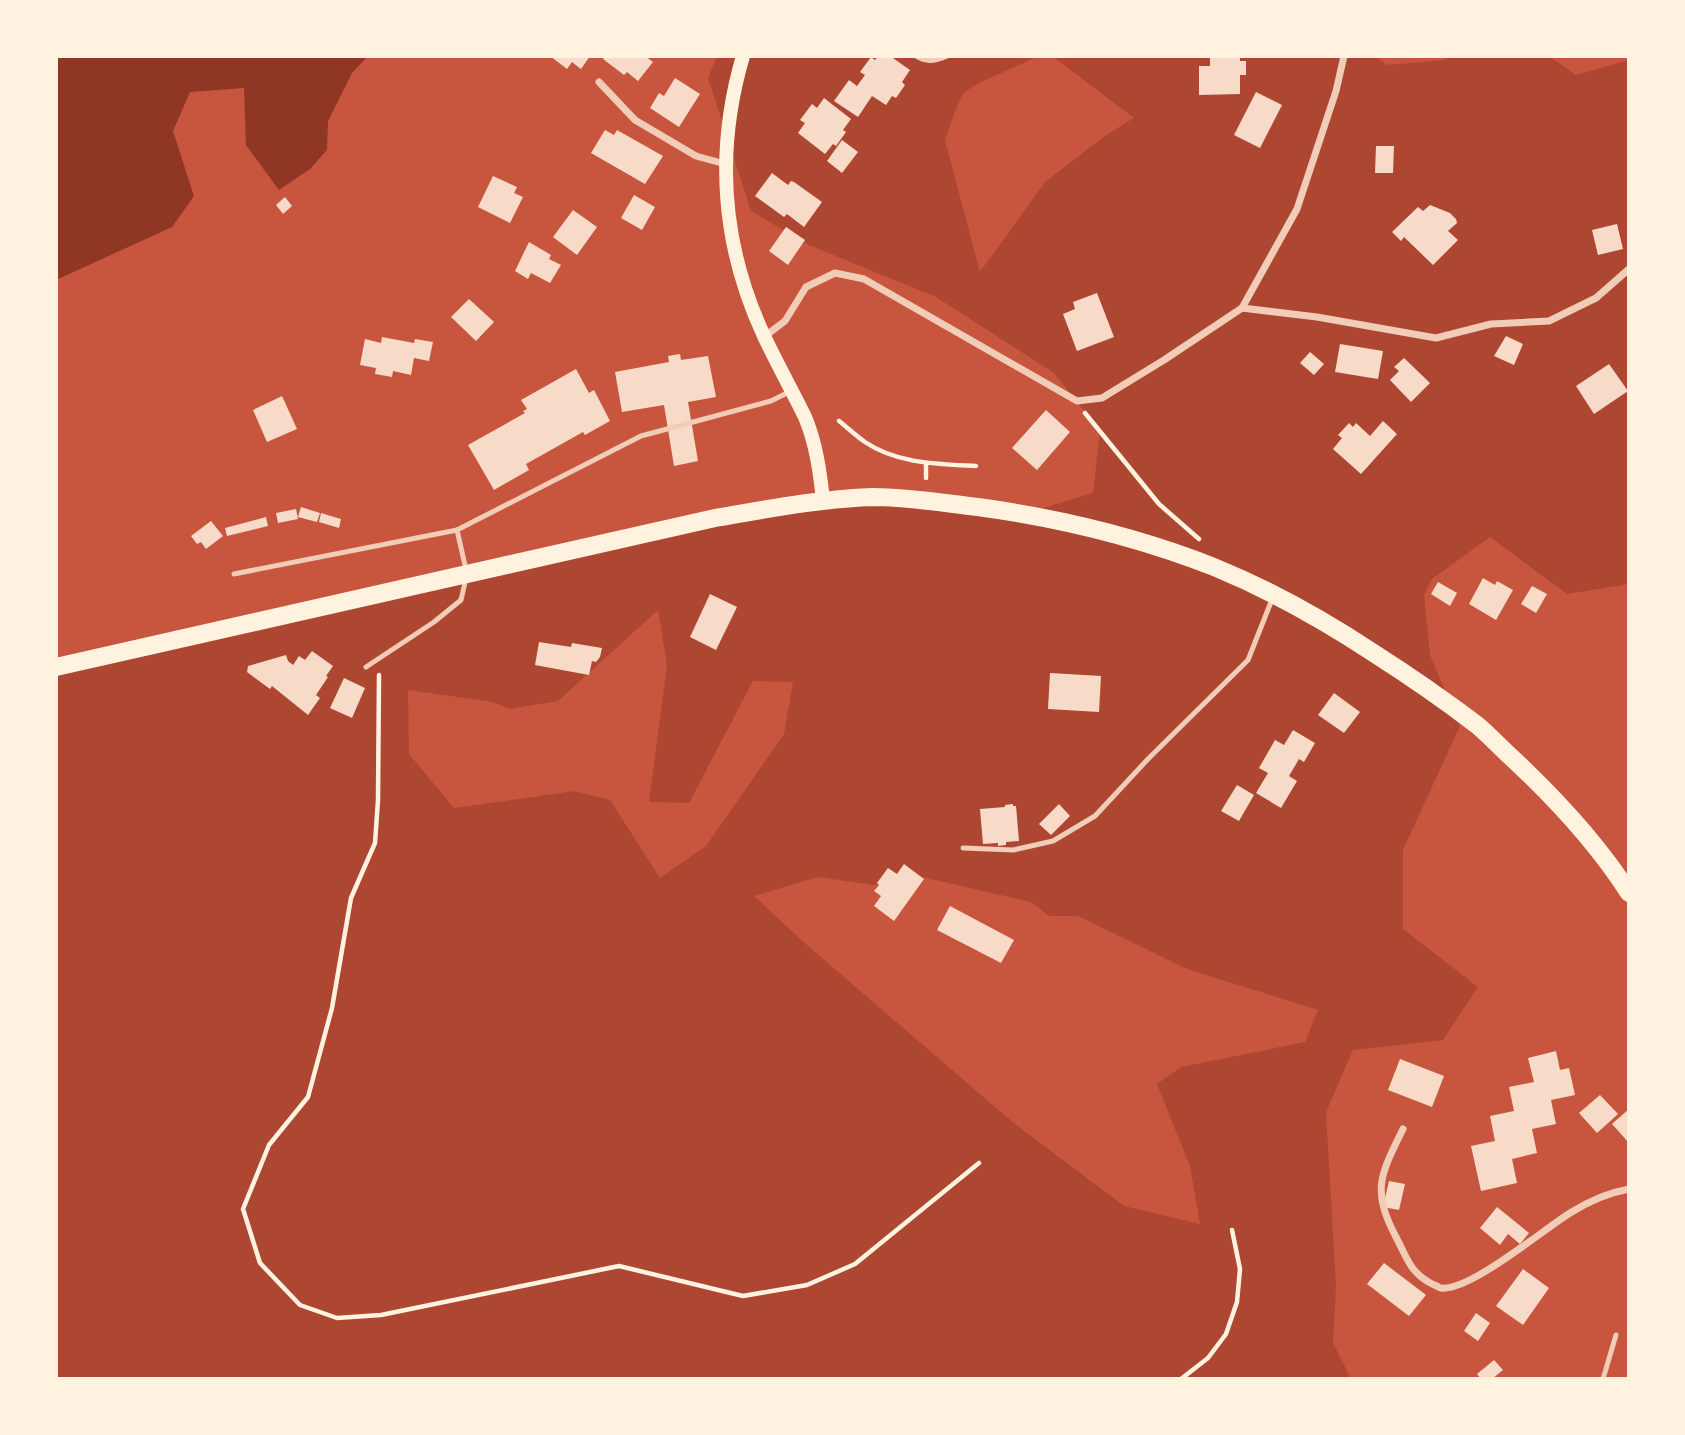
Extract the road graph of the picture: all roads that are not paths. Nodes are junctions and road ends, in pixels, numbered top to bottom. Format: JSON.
{"nodes":[{"id":1,"x":743,"y":56,"type":"edge"},
{"id":2,"x":916,"y":56,"type":"edge"},
{"id":3,"x":947,"y":56,"type":"edge"},
{"id":4,"x":1345,"y":56,"type":"edge"},
{"id":5,"x":599,"y":82,"type":"dead end"},
{"id":6,"x":725,"y":164,"type":"junction"},
{"id":7,"x":1629,"y":269,"type":"edge"},
{"id":8,"x":1242,"y":308,"type":"junction"},
{"id":9,"x":764,"y":337,"type":"junction"},
{"id":10,"x":792,"y":391,"type":"junction"},
{"id":11,"x":823,"y":500,"type":"junction"},
{"id":12,"x":457,"y":530,"type":"junction"},
{"id":13,"x":233,"y":574,"type":"dead end"},
{"id":14,"x":467,"y":575,"type":"junction"},
{"id":15,"x":1275,"y":594,"type":"junction"},
{"id":16,"x":56,"y":667,"type":"edge"},
{"id":17,"x":366,"y":667,"type":"dead end"},
{"id":18,"x":963,"y":848,"type":"dead end"},
{"id":19,"x":1629,"y":893,"type":"edge"},
{"id":20,"x":1402,"y":1129,"type":"dead end"},
{"id":21,"x":1629,"y":1189,"type":"edge"},
{"id":22,"x":1616,"y":1335,"type":"dead end"},
{"id":23,"x":1603,"y":1379,"type":"edge"}],
"edges":[{"from":1,"to":6,"type":"main road"},
{"from":2,"to":3,"type":"lane"},
{"from":4,"to":8,"type":"street"},
{"from":5,"to":6,"type":"street"},
{"from":6,"to":9,"type":"main road"},
{"from":7,"to":8,"type":"street"},
{"from":8,"to":9,"type":"street"},
{"from":9,"to":10,"type":"main road"},
{"from":10,"to":11,"type":"main road"},
{"from":10,"to":12,"type":"lane"},
{"from":11,"to":14,"type":"main road"},
{"from":11,"to":15,"type":"main road"},
{"from":12,"to":13,"type":"lane"},
{"from":12,"to":14,"type":"lane"},
{"from":14,"to":16,"type":"main road"},
{"from":14,"to":17,"type":"lane"},
{"from":15,"to":18,"type":"lane"},
{"from":15,"to":19,"type":"main road"},
{"from":20,"to":21,"type":"street"},
{"from":22,"to":23,"type":"lane"}]}
